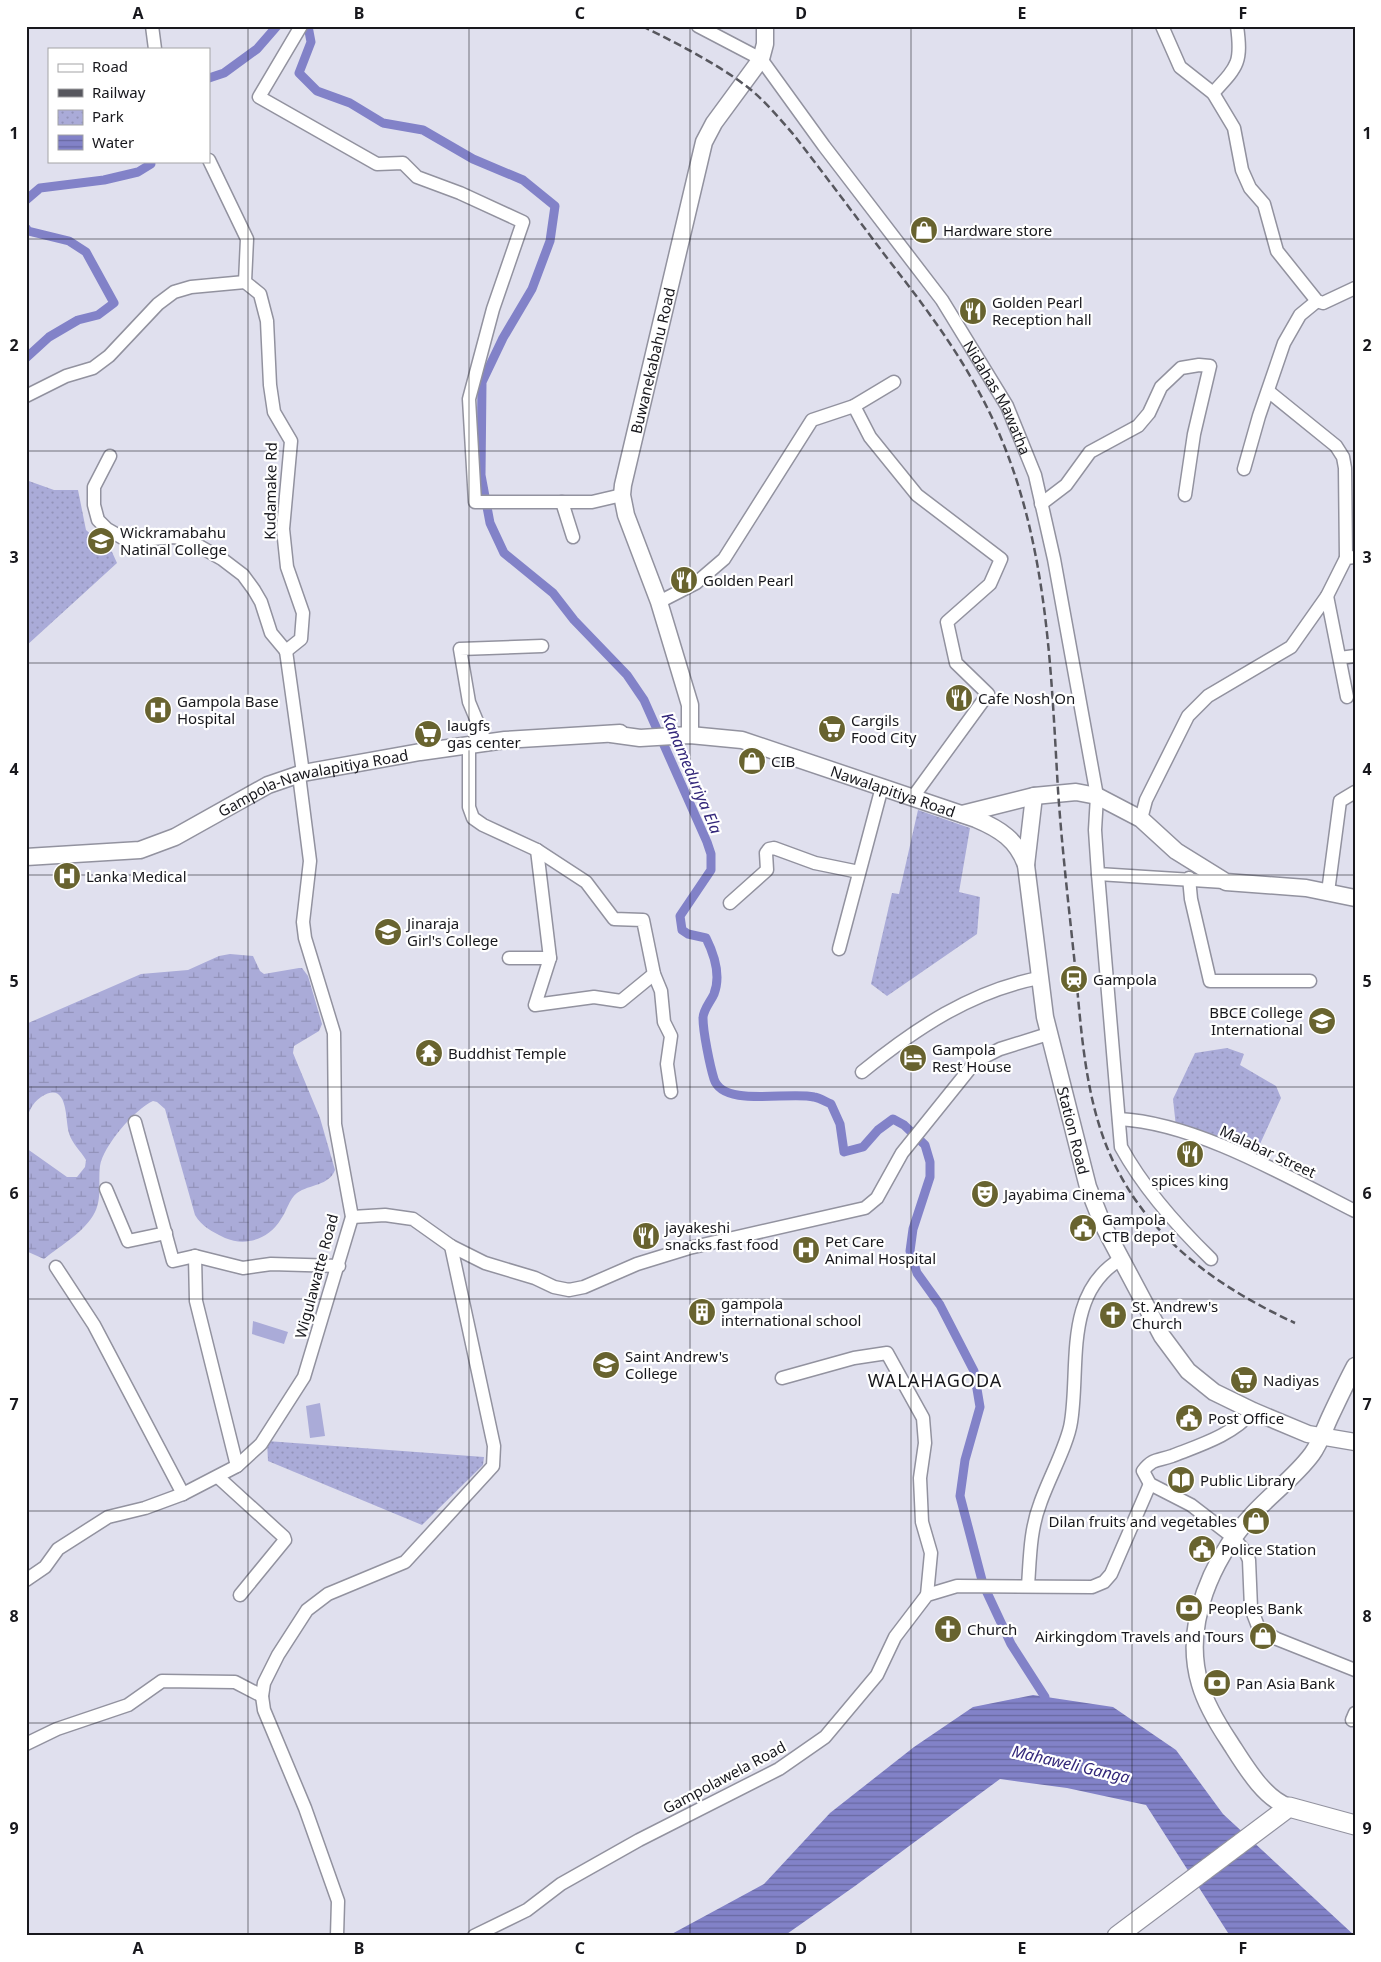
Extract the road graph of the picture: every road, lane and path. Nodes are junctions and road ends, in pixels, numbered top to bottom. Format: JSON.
{"nodes":[{"id":1,"x":152,"y":26,"type":"edge"},
{"id":2,"x":301,"y":26,"type":"edge"},
{"id":3,"x":698,"y":26,"type":"edge"},
{"id":4,"x":765,"y":26,"type":"edge"},
{"id":5,"x":1162,"y":26,"type":"edge"},
{"id":6,"x":1237,"y":26,"type":"edge"},
{"id":7,"x":155,"y":48,"type":"edge"},
{"id":8,"x":761,"y":59,"type":"junction"},
{"id":9,"x":1213,"y":93,"type":"junction"},
{"id":10,"x":210,"y":162,"type":"edge"},
{"id":11,"x":245,"y":282,"type":"junction"},
{"id":12,"x":1355,"y":288,"type":"edge"},
{"id":13,"x":1317,"y":301,"type":"junction"},
{"id":14,"x":894,"y":382,"type":"dead end"},
{"id":15,"x":1268,"y":391,"type":"junction"},
{"id":16,"x":26,"y":396,"type":"edge"},
{"id":17,"x":854,"y":406,"type":"junction"},
{"id":18,"x":110,"y":456,"type":"dead end"},
{"id":19,"x":1244,"y":469,"type":"dead end"},
{"id":20,"x":622,"y":495,"type":"junction"},
{"id":21,"x":1185,"y":495,"type":"dead end"},
{"id":22,"x":562,"y":502,"type":"junction"},
{"id":23,"x":1041,"y":504,"type":"junction"},
{"id":24,"x":573,"y":537,"type":"dead end"},
{"id":25,"x":1350,"y":558,"type":"edge"},
{"id":26,"x":1327,"y":596,"type":"junction"},
{"id":27,"x":659,"y":602,"type":"junction"},
{"id":28,"x":542,"y":646,"type":"dead end"},
{"id":29,"x":286,"y":651,"type":"junction"},
{"id":30,"x":1355,"y":656,"type":"edge"},
{"id":31,"x":1340,"y":658,"type":"junction"},
{"id":32,"x":1347,"y":697,"type":"dead end"},
{"id":33,"x":689,"y":730,"type":"junction"},
{"id":34,"x":611,"y":734,"type":"joint"},
{"id":35,"x":486,"y":743,"type":"junction"},
{"id":36,"x":469,"y":745,"type":"junction"},
{"id":37,"x":301,"y":774,"type":"junction"},
{"id":38,"x":882,"y":787,"type":"junction"},
{"id":39,"x":1355,"y":792,"type":"edge"},
{"id":40,"x":1034,"y":796,"type":"junction"},
{"id":41,"x":1097,"y":796,"type":"junction"},
{"id":42,"x":914,"y":798,"type":"junction"},
{"id":43,"x":962,"y":814,"type":"junction"},
{"id":44,"x":1141,"y":819,"type":"junction"},
{"id":45,"x":537,"y":850,"type":"junction"},
{"id":46,"x":26,"y":857,"type":"edge"},
{"id":47,"x":1026,"y":865,"type":"junction"},
{"id":48,"x":859,"y":872,"type":"junction"},
{"id":49,"x":1098,"y":874,"type":"junction"},
{"id":50,"x":1190,"y":878,"type":"junction"},
{"id":51,"x":1226,"y":882,"type":"junction"},
{"id":52,"x":1328,"y":892,"type":"junction"},
{"id":53,"x":1355,"y":898,"type":"edge"},
{"id":54,"x":730,"y":903,"type":"dead end"},
{"id":55,"x":839,"y":949,"type":"dead end"},
{"id":56,"x":509,"y":958,"type":"dead end"},
{"id":57,"x":550,"y":958,"type":"junction"},
{"id":58,"x":654,"y":974,"type":"junction"},
{"id":59,"x":1039,"y":978,"type":"junction"},
{"id":60,"x":1310,"y":981,"type":"dead end"},
{"id":61,"x":1048,"y":1034,"type":"junction"},
{"id":62,"x":862,"y":1072,"type":"dead end"},
{"id":63,"x":671,"y":1092,"type":"dead end"},
{"id":64,"x":1119,"y":1119,"type":"junction"},
{"id":65,"x":135,"y":1122,"type":"dead end"},
{"id":66,"x":106,"y":1189,"type":"dead end"},
{"id":67,"x":1355,"y":1210,"type":"edge"},
{"id":68,"x":352,"y":1217,"type":"junction"},
{"id":69,"x":166,"y":1233,"type":"junction"},
{"id":70,"x":451,"y":1246,"type":"junction"},
{"id":71,"x":195,"y":1256,"type":"junction"},
{"id":72,"x":1121,"y":1259,"type":"junction"},
{"id":73,"x":1211,"y":1259,"type":"dead end"},
{"id":74,"x":339,"y":1266,"type":"junction"},
{"id":75,"x":56,"y":1267,"type":"dead end"},
{"id":76,"x":1355,"y":1366,"type":"edge"},
{"id":77,"x":782,"y":1378,"type":"dead end"},
{"id":78,"x":1253,"y":1411,"type":"junction"},
{"id":79,"x":1323,"y":1437,"type":"junction"},
{"id":80,"x":1355,"y":1442,"type":"edge"},
{"id":81,"x":237,"y":1466,"type":"junction"},
{"id":82,"x":218,"y":1476,"type":"junction"},
{"id":83,"x":1150,"y":1484,"type":"junction"},
{"id":84,"x":183,"y":1494,"type":"junction"},
{"id":85,"x":1234,"y":1538,"type":"junction"},
{"id":86,"x":26,"y":1580,"type":"edge"},
{"id":87,"x":1028,"y":1586,"type":"junction"},
{"id":88,"x":240,"y":1594,"type":"dead end"},
{"id":89,"x":927,"y":1595,"type":"junction"},
{"id":90,"x":1355,"y":1670,"type":"edge"},
{"id":91,"x":262,"y":1696,"type":"junction"},
{"id":92,"x":26,"y":1744,"type":"edge"},
{"id":93,"x":1289,"y":1807,"type":"junction"},
{"id":94,"x":1355,"y":1825,"type":"edge"},
{"id":95,"x":1127,"y":1932,"type":"edge"},
{"id":96,"x":338,"y":1936,"type":"edge"},
{"id":97,"x":474,"y":1936,"type":"edge"}],
"edges":[{"from":1,"to":7,"type":"street"},
{"from":2,"to":22,"type":"street"},
{"from":3,"to":8,"type":"street"},
{"from":4,"to":8,"type":"main road","name":"Buwanekabahu Road"},
{"from":5,"to":9,"type":"street"},
{"from":6,"to":9,"type":"street"},
{"from":8,"to":20,"type":"main road","name":"Buwanekabahu Road"},
{"from":8,"to":23,"type":"street","name":"Nidahas Mawatha"},
{"from":9,"to":13,"type":"street"},
{"from":10,"to":11,"type":"street"},
{"from":11,"to":16,"type":"street"},
{"from":11,"to":29,"type":"street","name":"Kudamake Rd"},
{"from":12,"to":13,"type":"street"},
{"from":13,"to":15,"type":"street"},
{"from":14,"to":17,"type":"street"},
{"from":15,"to":19,"type":"street"},
{"from":15,"to":25,"type":"street"},
{"from":17,"to":27,"type":"street"},
{"from":17,"to":42,"type":"street"},
{"from":18,"to":29,"type":"street"},
{"from":20,"to":22,"type":"street"},
{"from":20,"to":27,"type":"main road","name":"Buwanekabahu Road"},
{"from":21,"to":23,"type":"street"},
{"from":22,"to":24,"type":"street"},
{"from":23,"to":41,"type":"street","name":"Nidahas Mawatha"},
{"from":25,"to":26,"type":"street"},
{"from":26,"to":31,"type":"street"},
{"from":26,"to":44,"type":"street"},
{"from":27,"to":33,"type":"main road","name":"Buwanekabahu Road"},
{"from":28,"to":35,"type":"street"},
{"from":29,"to":37,"type":"street"},
{"from":30,"to":31,"type":"street"},
{"from":31,"to":32,"type":"street"},
{"from":33,"to":34,"type":"main road","name":"Nawalapitiya Road"},
{"from":33,"to":38,"type":"main road","name":"Nawalapitiya Road"},
{"from":34,"to":35,"type":"main road","name":"Gampola-Nawalapitiya Road"},
{"from":35,"to":36,"type":"main road","name":"Gampola-Nawalapitiya Road"},
{"from":36,"to":37,"type":"main road","name":"Gampola-Nawalapitiya Road"},
{"from":36,"to":45,"type":"street"},
{"from":37,"to":46,"type":"main road","name":"Gampola-Nawalapitiya Road"},
{"from":37,"to":68,"type":"street","name":"Wigulawatte Road"},
{"from":38,"to":42,"type":"main road","name":"Nawalapitiya Road"},
{"from":38,"to":48,"type":"street"},
{"from":39,"to":52,"type":"street"},
{"from":40,"to":41,"type":"main road"},
{"from":40,"to":43,"type":"main road"},
{"from":40,"to":47,"type":"main road"},
{"from":41,"to":44,"type":"main road"},
{"from":41,"to":49,"type":"street","name":"Nidahas Mawatha"},
{"from":42,"to":43,"type":"main road","name":"Nawalapitiya Road"},
{"from":43,"to":47,"type":"main road","name":"Nawalapitiya Road"},
{"from":44,"to":51,"type":"main road"},
{"from":45,"to":57,"type":"street"},
{"from":45,"to":58,"type":"street"},
{"from":47,"to":59,"type":"main road","name":"Station Road"},
{"from":48,"to":54,"type":"street"},
{"from":48,"to":55,"type":"street"},
{"from":49,"to":50,"type":"street"},
{"from":49,"to":64,"type":"street","name":"Nidahas Mawatha"},
{"from":50,"to":51,"type":"street"},
{"from":50,"to":60,"type":"street"},
{"from":51,"to":52,"type":"main road"},
{"from":52,"to":53,"type":"main road"},
{"from":56,"to":57,"type":"street"},
{"from":57,"to":58,"type":"street"},
{"from":58,"to":63,"type":"street"},
{"from":59,"to":61,"type":"main road","name":"Station Road"},
{"from":59,"to":62,"type":"street"},
{"from":61,"to":70,"type":"street"},
{"from":61,"to":72,"type":"main road","name":"Station Road"},
{"from":64,"to":67,"type":"street","name":"Malabar Street"},
{"from":64,"to":73,"type":"street","name":"Nidahas Mawatha"},
{"from":65,"to":69,"type":"street"},
{"from":66,"to":69,"type":"street"},
{"from":68,"to":70,"type":"street"},
{"from":68,"to":74,"type":"street","name":"Wigulawatte Road"},
{"from":69,"to":71,"type":"street"},
{"from":70,"to":91,"type":"street"},
{"from":71,"to":74,"type":"street"},
{"from":71,"to":81,"type":"street"},
{"from":72,"to":78,"type":"main road","name":"Station Road"},
{"from":72,"to":87,"type":"street"},
{"from":74,"to":81,"type":"street","name":"Wigulawatte Road"},
{"from":75,"to":84,"type":"street"},
{"from":76,"to":79,"type":"main road"},
{"from":77,"to":89,"type":"street"},
{"from":78,"to":79,"type":"main road","name":"Station Road"},
{"from":78,"to":83,"type":"street"},
{"from":79,"to":80,"type":"main road","name":"Station Road"},
{"from":79,"to":85,"type":"main road"},
{"from":81,"to":82,"type":"street","name":"Wigulawatte Road"},
{"from":82,"to":84,"type":"street","name":"Wigulawatte Road"},
{"from":82,"to":88,"type":"street"},
{"from":83,"to":85,"type":"street"},
{"from":83,"to":87,"type":"street"},
{"from":84,"to":86,"type":"street","name":"Wigulawatte Road"},
{"from":85,"to":90,"type":"street"},
{"from":85,"to":93,"type":"main road"},
{"from":87,"to":89,"type":"street"},
{"from":89,"to":97,"type":"street","name":"Gampolawela Road"},
{"from":91,"to":92,"type":"street"},
{"from":91,"to":96,"type":"street"},
{"from":93,"to":94,"type":"highway"},
{"from":93,"to":95,"type":"highway"}]}
